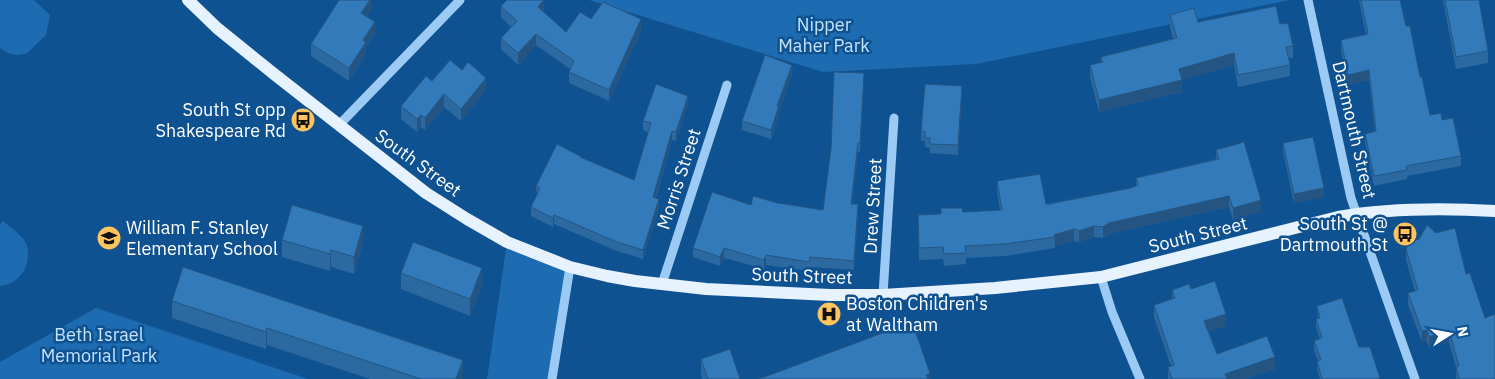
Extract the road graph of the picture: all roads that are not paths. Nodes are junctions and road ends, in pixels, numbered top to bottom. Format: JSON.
{"nodes":[{"id":1,"x":188,"y":0,"type":"edge"},
{"id":2,"x":460,"y":0,"type":"edge"},
{"id":3,"x":1308,"y":0,"type":"edge"},
{"id":4,"x":727,"y":85,"type":"dead end"},
{"id":5,"x":894,"y":118,"type":"dead end"},
{"id":6,"x":339,"y":125,"type":"junction"},
{"id":7,"x":1495,"y":211,"type":"edge"},
{"id":8,"x":1357,"y":214,"type":"junction"},
{"id":9,"x":570,"y":267,"type":"junction"},
{"id":10,"x":1101,"y":277,"type":"junction"},
{"id":11,"x":662,"y":284,"type":"junction"},
{"id":12,"x":883,"y":295,"type":"junction"},
{"id":13,"x":552,"y":379,"type":"edge"},
{"id":14,"x":1140,"y":379,"type":"edge"},
{"id":15,"x":1415,"y":379,"type":"edge"}],
"edges":[{"from":1,"to":6,"type":"main road","name":"South Street"},
{"from":2,"to":6,"type":"street"},
{"from":3,"to":8,"type":"street","name":"Dartmouth Street"},
{"from":4,"to":11,"type":"street","name":"Morris Street"},
{"from":5,"to":12,"type":"street","name":"Drew Street"},
{"from":6,"to":9,"type":"main road","name":"South Street"},
{"from":7,"to":8,"type":"main road","name":"South Street"},
{"from":8,"to":10,"type":"main road","name":"South Street"},
{"from":8,"to":15,"type":"street","name":"Dartmouth Street"},
{"from":9,"to":11,"type":"main road","name":"South Street"},
{"from":9,"to":13,"type":"street"},
{"from":10,"to":12,"type":"main road","name":"South Street"},
{"from":10,"to":14,"type":"street"},
{"from":11,"to":12,"type":"main road","name":"South Street"}]}
